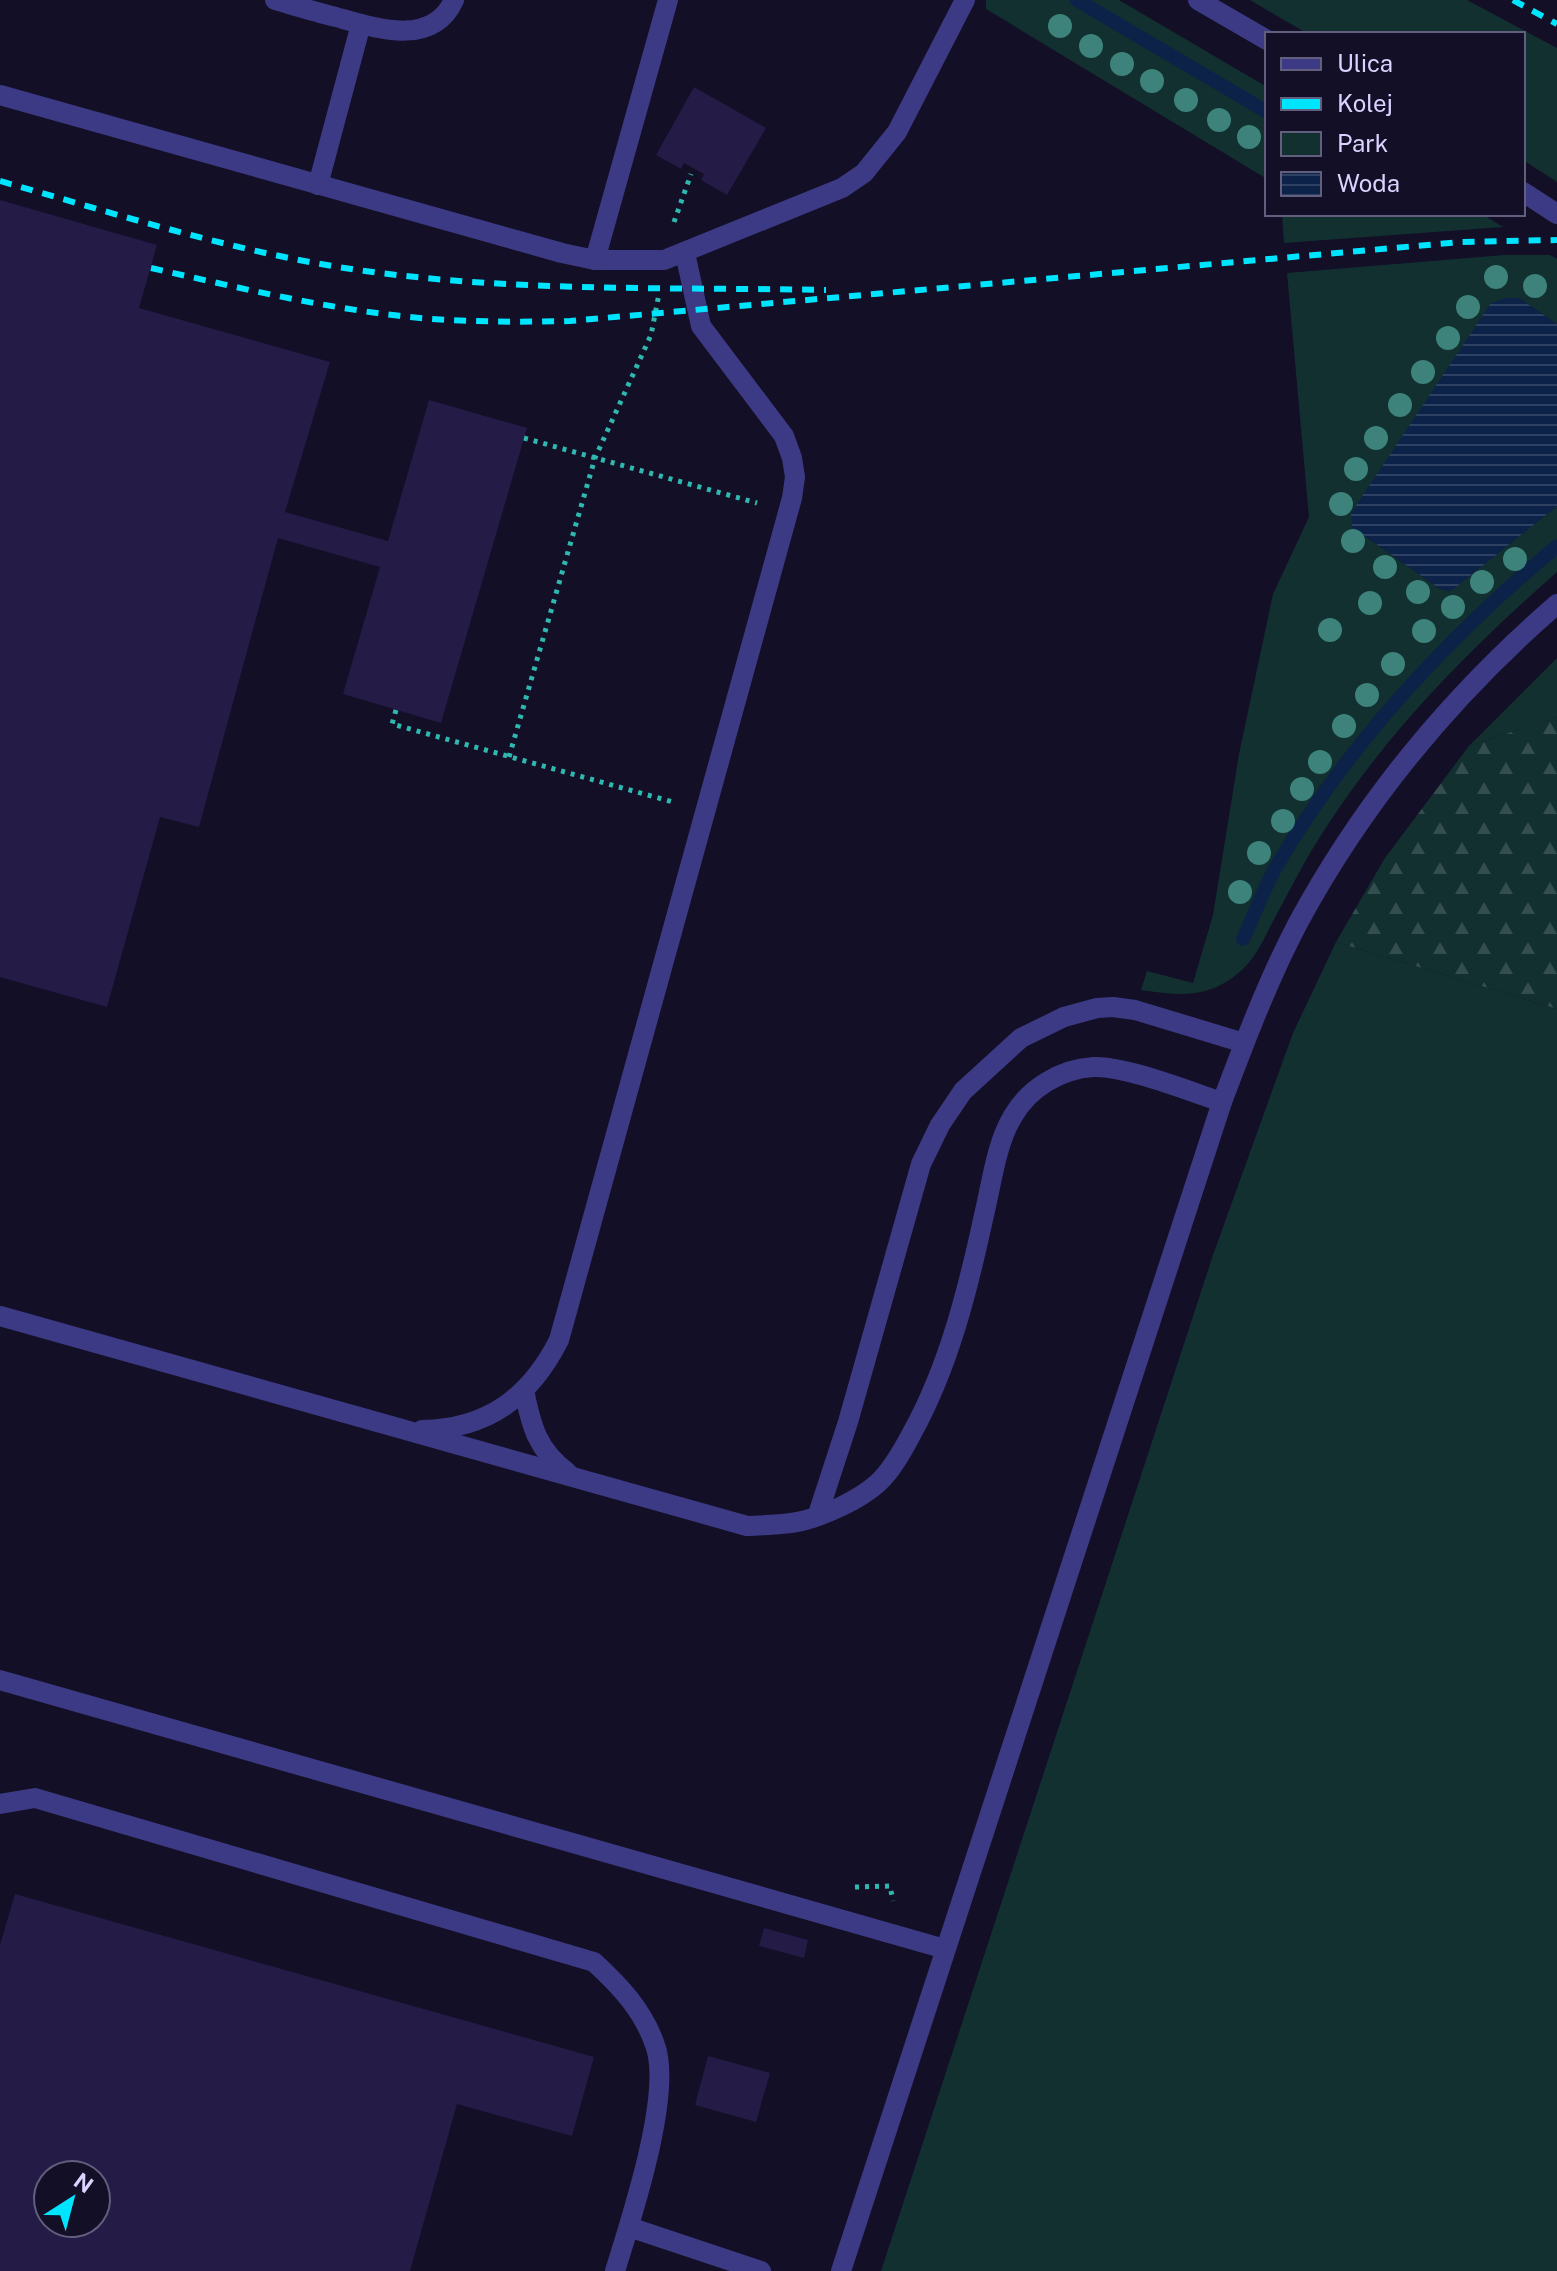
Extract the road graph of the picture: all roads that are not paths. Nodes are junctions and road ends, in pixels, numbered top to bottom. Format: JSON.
{"nodes":[{"id":1,"x":275,"y":0,"type":"edge"},
{"id":2,"x":454,"y":0,"type":"edge"},
{"id":3,"x":668,"y":0,"type":"edge"},
{"id":4,"x":965,"y":0,"type":"edge"},
{"id":5,"x":1198,"y":0,"type":"edge"},
{"id":6,"x":361,"y":24,"type":"junction"},
{"id":7,"x":1265,"y":39,"type":"edge"},
{"id":8,"x":0,"y":95,"type":"edge"},
{"id":9,"x":318,"y":185,"type":"junction"},
{"id":10,"x":1525,"y":193,"type":"edge"},
{"id":11,"x":1557,"y":214,"type":"edge"},
{"id":12,"x":685,"y":253,"type":"junction"},
{"id":13,"x":595,"y":260,"type":"junction"},
{"id":14,"x":1557,"y":604,"type":"edge"},
{"id":15,"x":1244,"y":1043,"type":"junction"},
{"id":16,"x":1222,"y":1102,"type":"junction"},
{"id":17,"x":0,"y":1316,"type":"edge"},
{"id":18,"x":524,"y":1390,"type":"junction"},
{"id":19,"x":404,"y":1430,"type":"junction"},
{"id":20,"x":575,"y":1478,"type":"junction"},
{"id":21,"x":818,"y":1514,"type":"junction"},
{"id":22,"x":0,"y":1680,"type":"edge"},
{"id":23,"x":0,"y":1804,"type":"edge"},
{"id":24,"x":945,"y":1949,"type":"junction"},
{"id":25,"x":629,"y":2227,"type":"junction"},
{"id":26,"x":615,"y":2271,"type":"edge"},
{"id":27,"x":761,"y":2271,"type":"edge"},
{"id":28,"x":841,"y":2271,"type":"edge"}],
"edges":[{"from":1,"to":6,"type":"street"},
{"from":2,"to":6,"type":"street"},
{"from":3,"to":13,"type":"street"},
{"from":4,"to":12,"type":"street"},
{"from":5,"to":7,"type":"street"},
{"from":6,"to":9,"type":"street"},
{"from":8,"to":9,"type":"street"},
{"from":9,"to":13,"type":"street"},
{"from":10,"to":11,"type":"street"},
{"from":12,"to":13,"type":"street"},
{"from":12,"to":18,"type":"street"},
{"from":14,"to":15,"type":"street"},
{"from":15,"to":16,"type":"street"},
{"from":15,"to":21,"type":"street"},
{"from":16,"to":21,"type":"street"},
{"from":16,"to":24,"type":"street"},
{"from":17,"to":19,"type":"street"},
{"from":18,"to":19,"type":"street"},
{"from":18,"to":20,"type":"street"},
{"from":19,"to":20,"type":"street"},
{"from":20,"to":21,"type":"street"},
{"from":22,"to":24,"type":"street"},
{"from":23,"to":25,"type":"street"},
{"from":24,"to":28,"type":"street"},
{"from":25,"to":26,"type":"street"},
{"from":25,"to":27,"type":"street"}]}
